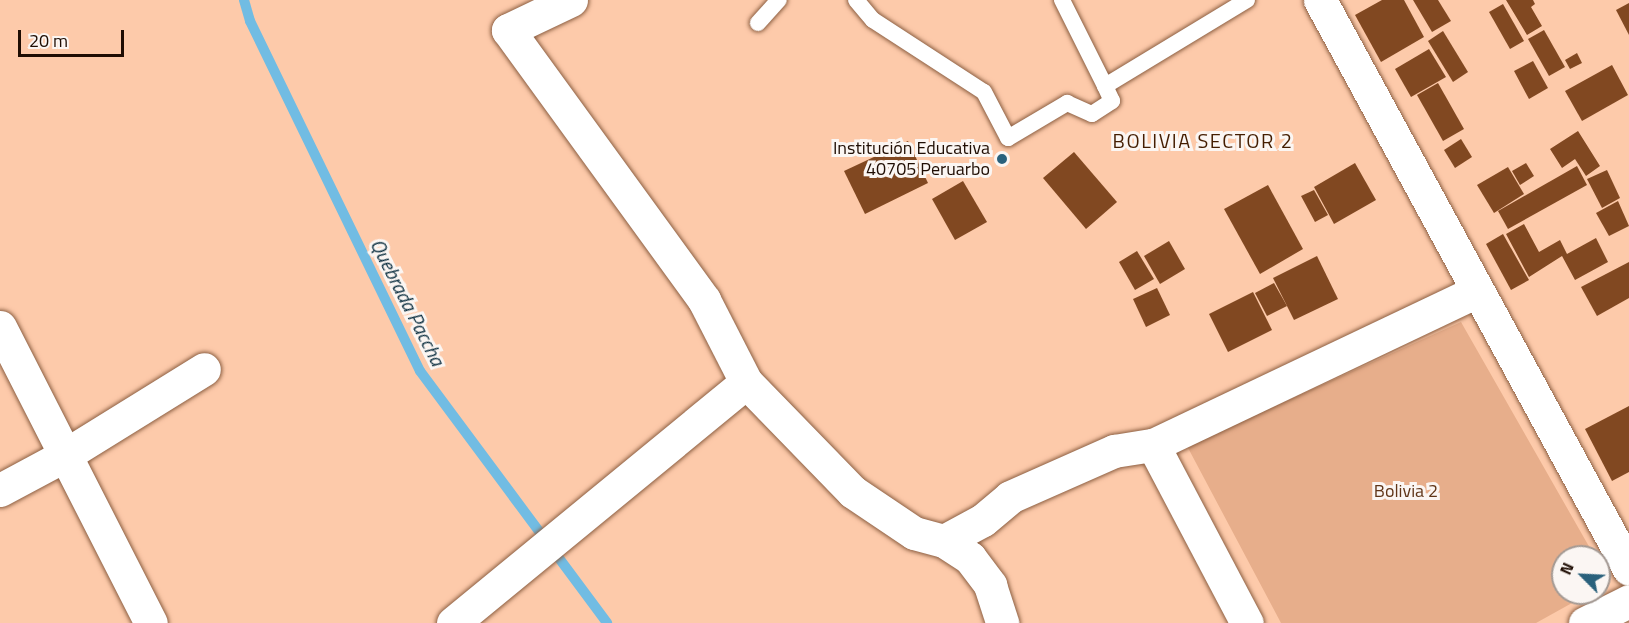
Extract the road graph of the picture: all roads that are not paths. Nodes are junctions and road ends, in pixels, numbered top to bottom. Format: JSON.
{"nodes":[{"id":1,"x":571,"y":0,"type":"edge"},
{"id":2,"x":779,"y":0,"type":"edge"},
{"id":3,"x":856,"y":0,"type":"edge"},
{"id":4,"x":1062,"y":0,"type":"edge"},
{"id":5,"x":1247,"y":0,"type":"edge"},
{"id":6,"x":1320,"y":0,"type":"edge"},
{"id":7,"x":758,"y":23,"type":"dead end"},
{"id":8,"x":1105,"y":86,"type":"junction"},
{"id":9,"x":1477,"y":291,"type":"junction"},
{"id":10,"x":0,"y":327,"type":"edge"},
{"id":11,"x":204,"y":369,"type":"dead end"},
{"id":12,"x":746,"y":382,"type":"junction"},
{"id":13,"x":1153,"y":445,"type":"junction"},
{"id":14,"x":68,"y":454,"type":"junction"},
{"id":15,"x":0,"y":490,"type":"edge"},
{"id":16,"x":944,"y":541,"type":"junction"},
{"id":17,"x":1629,"y":569,"type":"edge"},
{"id":18,"x":1629,"y":601,"type":"edge"},
{"id":19,"x":151,"y":623,"type":"edge"},
{"id":20,"x":453,"y":623,"type":"edge"},
{"id":21,"x":1002,"y":623,"type":"edge"},
{"id":22,"x":1247,"y":623,"type":"edge"},
{"id":23,"x":1585,"y":623,"type":"edge"}],
"edges":[{"from":1,"to":12,"type":"street"},
{"from":2,"to":7,"type":"lane"},
{"from":3,"to":8,"type":"lane"},
{"from":4,"to":8,"type":"lane"},
{"from":5,"to":8,"type":"lane"},
{"from":6,"to":9,"type":"street"},
{"from":9,"to":13,"type":"street"},
{"from":9,"to":17,"type":"street"},
{"from":10,"to":14,"type":"street"},
{"from":11,"to":14,"type":"street"},
{"from":12,"to":16,"type":"street"},
{"from":12,"to":20,"type":"street"},
{"from":13,"to":16,"type":"street"},
{"from":13,"to":22,"type":"street"},
{"from":14,"to":15,"type":"street"},
{"from":14,"to":19,"type":"street"},
{"from":16,"to":21,"type":"street"},
{"from":18,"to":23,"type":"street"}]}
